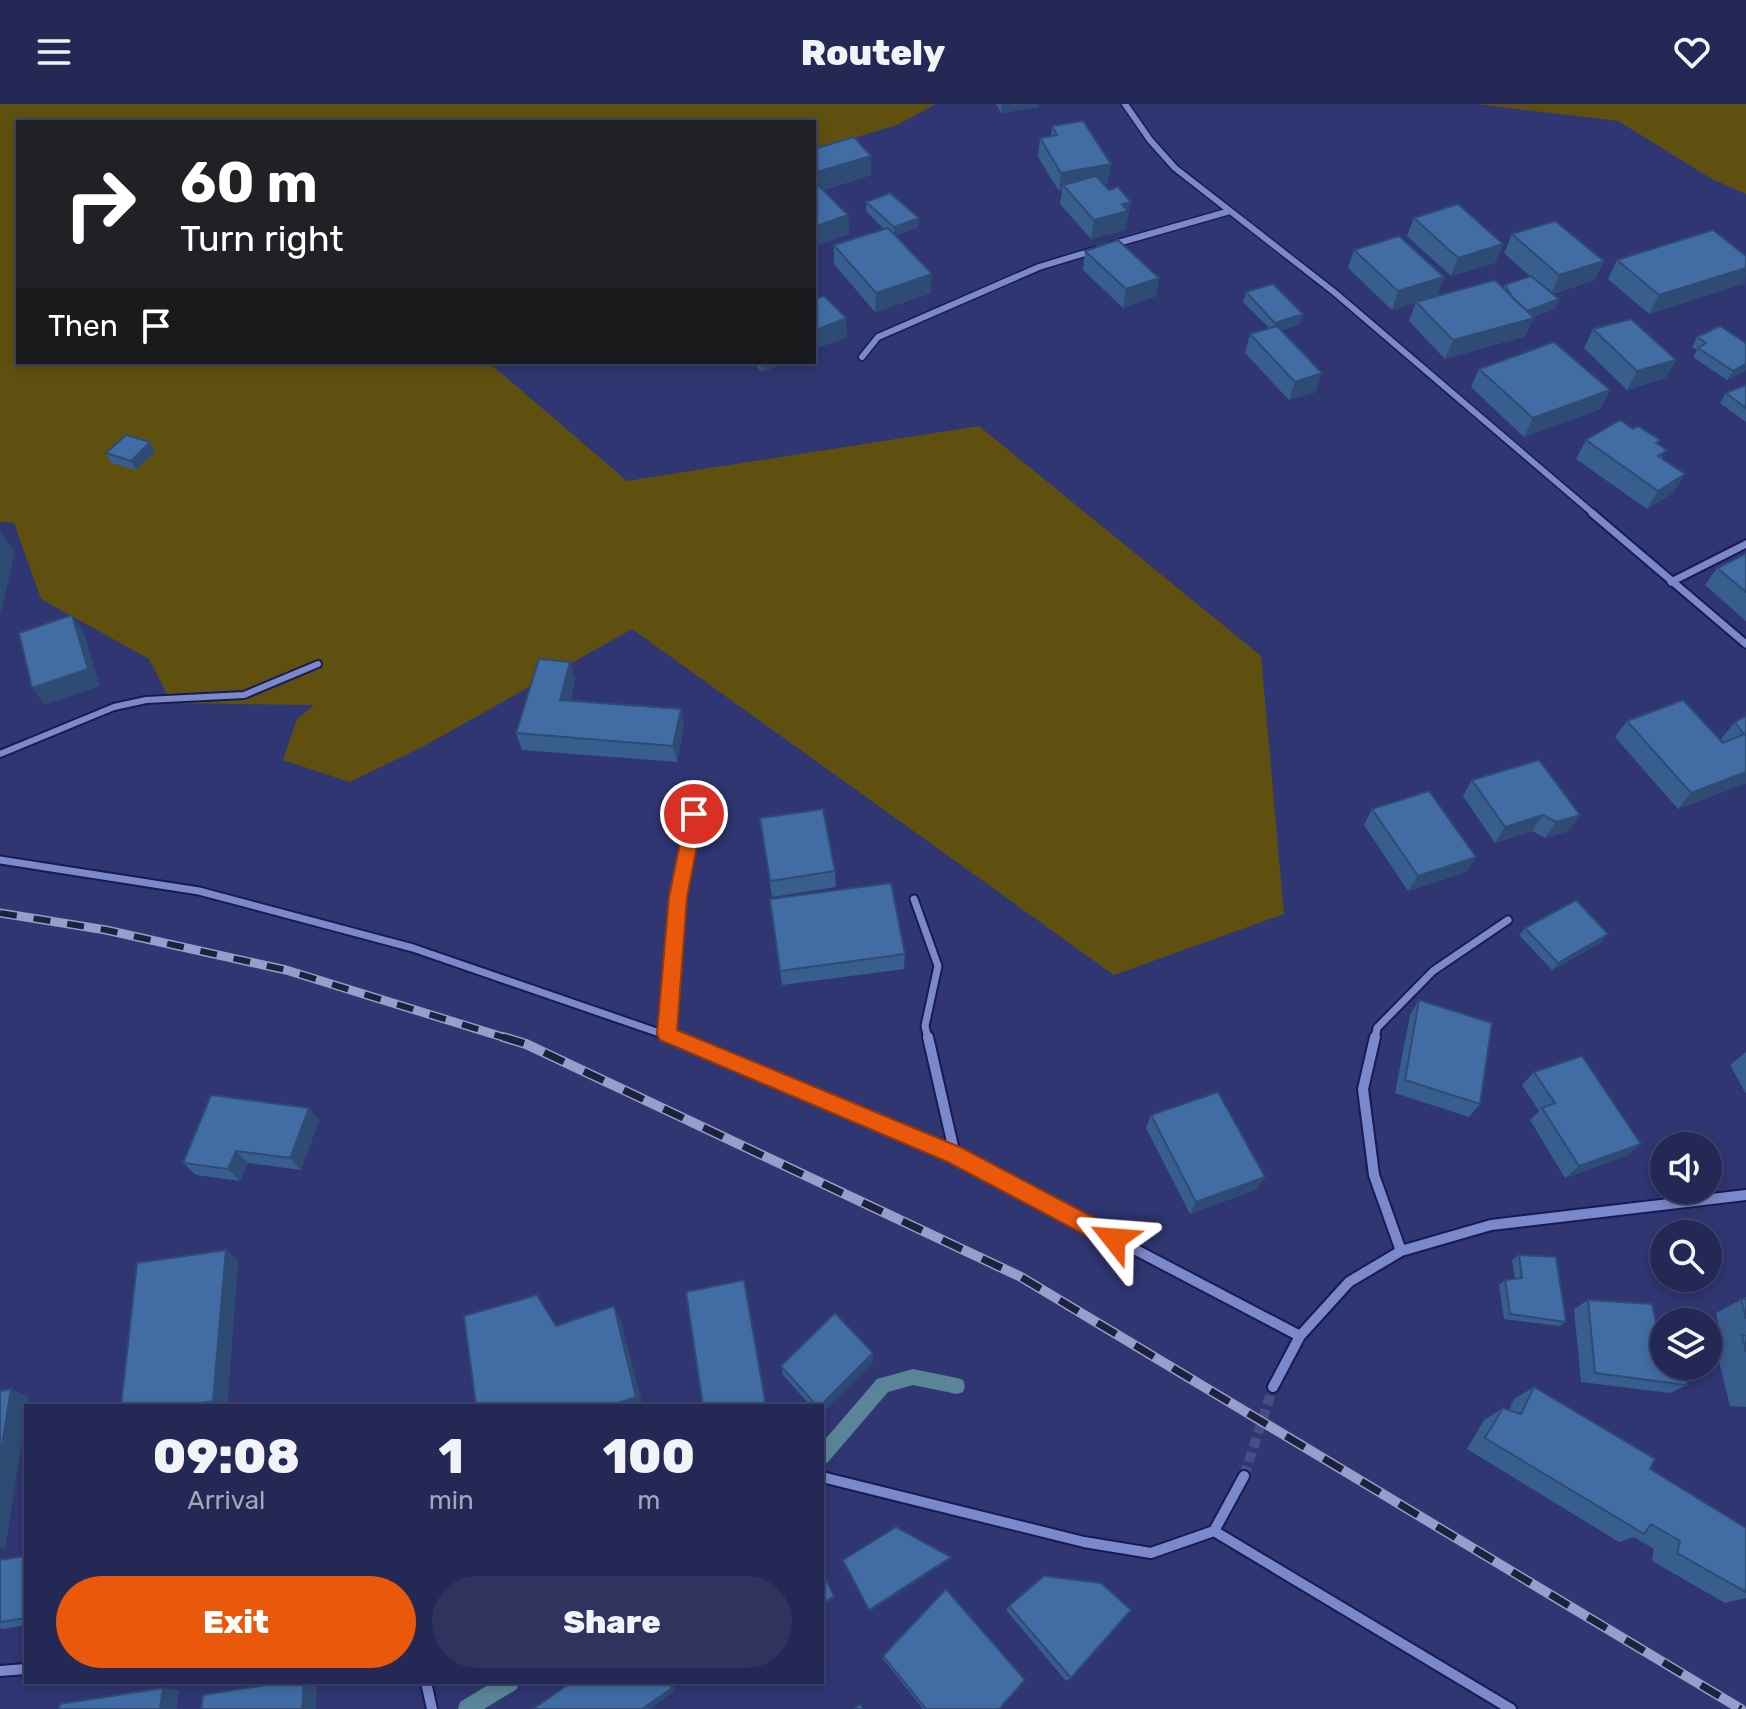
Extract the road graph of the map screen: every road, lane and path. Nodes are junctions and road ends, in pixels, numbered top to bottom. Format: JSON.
{"nodes":[{"id":1,"x":1125,"y":104,"type":"edge"},
{"id":2,"x":1230,"y":211,"type":"junction"},
{"id":3,"x":862,"y":357,"type":"dead end"},
{"id":4,"x":1746,"y":544,"type":"edge"},
{"id":5,"x":1671,"y":582,"type":"junction"},
{"id":6,"x":1746,"y":644,"type":"edge"},
{"id":7,"x":318,"y":664,"type":"dead end"},
{"id":8,"x":0,"y":754,"type":"edge"},
{"id":9,"x":700,"y":786,"type":"dead end"},
{"id":10,"x":0,"y":860,"type":"edge"},
{"id":11,"x":914,"y":899,"type":"dead end"},
{"id":12,"x":1508,"y":920,"type":"dead end"},
{"id":13,"x":667,"y":1034,"type":"junction"},
{"id":14,"x":955,"y":1155,"type":"junction"},
{"id":15,"x":1746,"y":1195,"type":"edge"},
{"id":16,"x":1401,"y":1251,"type":"junction"},
{"id":17,"x":1300,"y":1336,"type":"junction"},
{"id":18,"x":1273,"y":1387,"type":"tunnel mouth"},
{"id":19,"x":1244,"y":1476,"type":"tunnel mouth"},
{"id":20,"x":824,"y":1477,"type":"edge"},
{"id":21,"x":1214,"y":1531,"type":"junction"},
{"id":22,"x":24,"y":1669,"type":"edge"},
{"id":23,"x":0,"y":1671,"type":"edge"},
{"id":24,"x":426,"y":1684,"type":"edge"},
{"id":25,"x":432,"y":1709,"type":"edge"},
{"id":26,"x":1511,"y":1709,"type":"edge"}],
"edges":[{"from":1,"to":2,"type":"street"},
{"from":2,"to":3,"type":"street"},
{"from":2,"to":5,"type":"street"},
{"from":4,"to":5,"type":"street"},
{"from":5,"to":6,"type":"street"},
{"from":7,"to":8,"type":"lane"},
{"from":9,"to":13,"type":"street"},
{"from":10,"to":13,"type":"street"},
{"from":11,"to":14,"type":"street"},
{"from":12,"to":16,"type":"street"},
{"from":13,"to":14,"type":"street"},
{"from":14,"to":17,"type":"street"},
{"from":15,"to":16,"type":"street"},
{"from":16,"to":17,"type":"street"},
{"from":17,"to":18,"type":"street"},
{"from":19,"to":21,"type":"street"},
{"from":20,"to":21,"type":"street"},
{"from":21,"to":26,"type":"street"},
{"from":22,"to":23,"type":"street"},
{"from":24,"to":25,"type":"street"}]}
